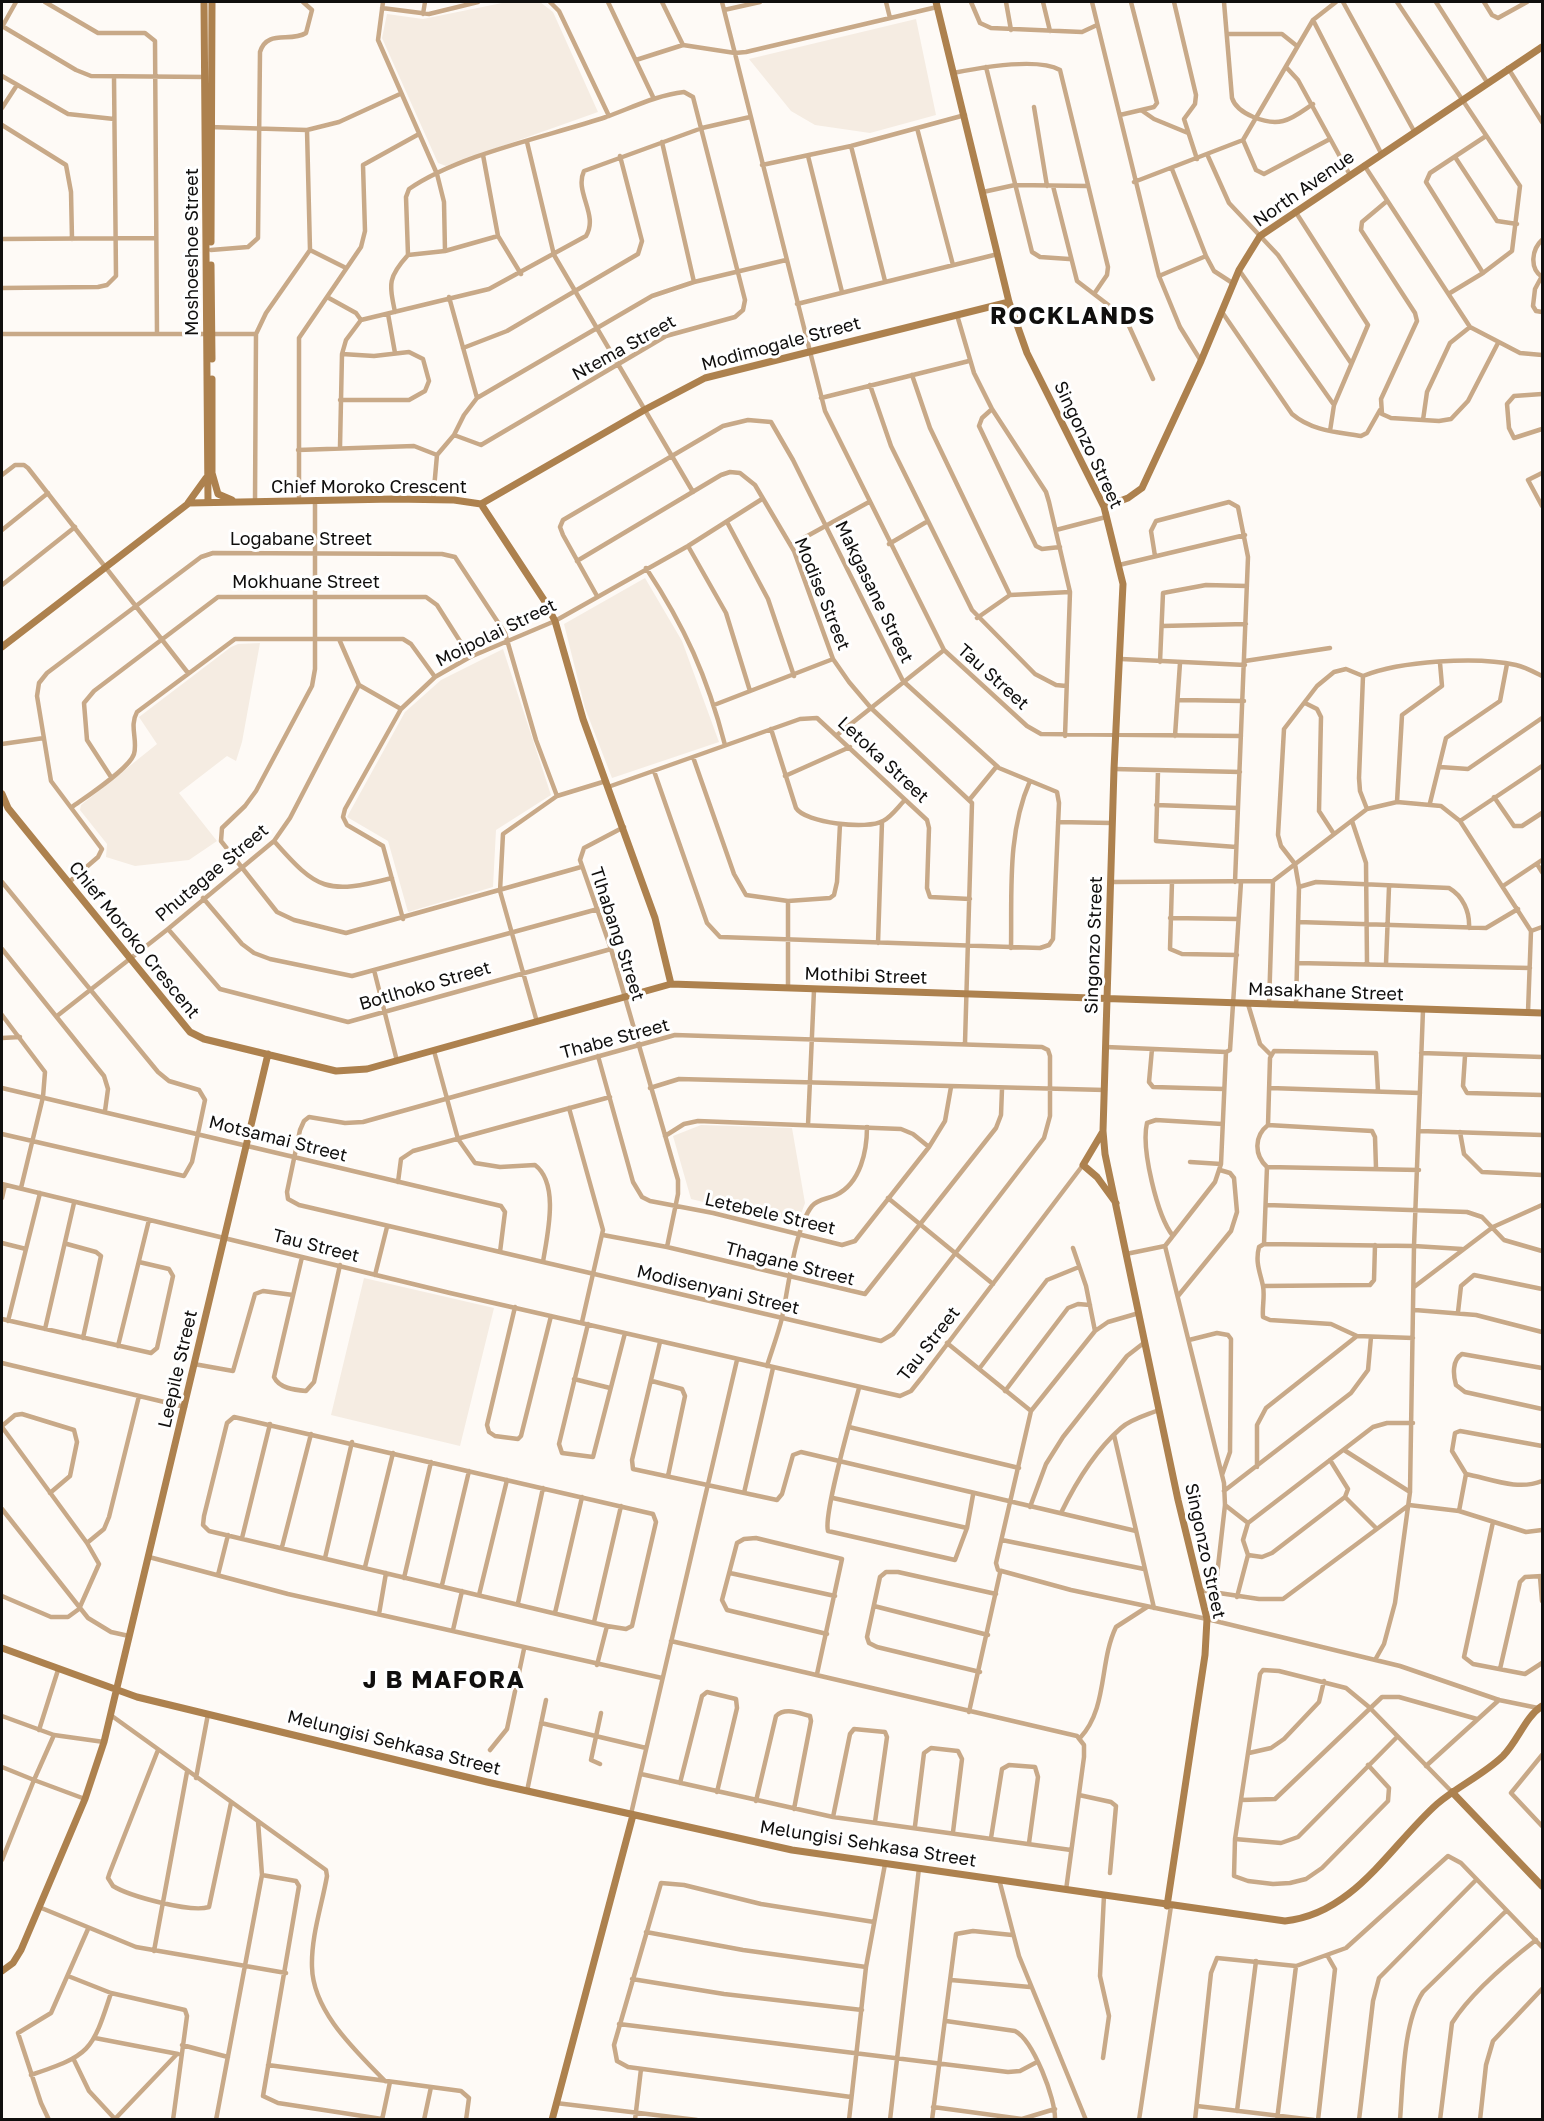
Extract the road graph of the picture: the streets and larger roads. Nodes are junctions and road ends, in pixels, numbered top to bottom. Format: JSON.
{"nodes":[{"id":1,"x":16,"y":2,"type":"edge"},
{"id":2,"x":45,"y":2,"type":"edge"},
{"id":3,"x":58,"y":2,"type":"edge"},
{"id":4,"x":204,"y":2,"type":"edge"},
{"id":5,"x":212,"y":2,"type":"edge"},
{"id":6,"x":303,"y":2,"type":"edge"},
{"id":7,"x":425,"y":2,"type":"edge"},
{"id":8,"x":469,"y":2,"type":"edge"},
{"id":9,"x":478,"y":2,"type":"edge"},
{"id":10,"x":550,"y":2,"type":"edge"},
{"id":11,"x":608,"y":2,"type":"edge"},
{"id":12,"x":662,"y":2,"type":"edge"},
{"id":13,"x":722,"y":2,"type":"edge"},
{"id":14,"x":760,"y":2,"type":"edge"},
{"id":15,"x":886,"y":2,"type":"edge"},
{"id":16,"x":971,"y":2,"type":"edge"},
{"id":17,"x":1006,"y":2,"type":"edge"},
{"id":18,"x":1043,"y":2,"type":"edge"},
{"id":19,"x":1092,"y":2,"type":"edge"},
{"id":20,"x":1131,"y":2,"type":"edge"},
{"id":21,"x":1174,"y":2,"type":"edge"},
{"id":22,"x":1224,"y":2,"type":"edge"},
{"id":23,"x":1323,"y":2,"type":"edge"},
{"id":24,"x":1336,"y":2,"type":"edge"},
{"id":25,"x":1343,"y":2,"type":"edge"},
{"id":26,"x":1397,"y":2,"type":"edge"},
{"id":27,"x":1436,"y":2,"type":"edge"},
{"id":28,"x":1484,"y":2,"type":"edge"},
{"id":29,"x":1527,"y":2,"type":"edge"},
{"id":30,"x":937,"y":4,"type":"edge"},
{"id":31,"x":383,"y":5,"type":"edge"},
{"id":32,"x":1327,"y":6,"type":"junction"},
{"id":33,"x":54,"y":7,"type":"junction"},
{"id":34,"x":724,"y":10,"type":"junction"},
{"id":35,"x":423,"y":14,"type":"junction"},
{"id":36,"x":890,"y":18,"type":"junction"},
{"id":37,"x":1313,"y":20,"type":"junction"},
{"id":38,"x":1097,"y":25,"type":"junction"},
{"id":39,"x":2,"y":26,"type":"edge"},
{"id":40,"x":1011,"y":30,"type":"junction"},
{"id":41,"x":1050,"y":31,"type":"junction"},
{"id":42,"x":1227,"y":34,"type":"junction"},
{"id":43,"x":683,"y":45,"type":"junction"},
{"id":44,"x":1297,"y":46,"type":"junction"},
{"id":45,"x":1542,"y":46,"type":"edge"},
{"id":46,"x":735,"y":53,"type":"junction"},
{"id":47,"x":636,"y":60,"type":"junction"},
{"id":48,"x":986,"y":67,"type":"junction"},
{"id":49,"x":1286,"y":67,"type":"junction"},
{"id":50,"x":1508,"y":68,"type":"junction"},
{"id":51,"x":953,"y":73,"type":"junction"},
{"id":52,"x":157,"y":75,"type":"junction"},
{"id":53,"x":2,"y":76,"type":"edge"},
{"id":54,"x":208,"y":76,"type":"junction"},
{"id":55,"x":114,"y":77,"type":"junction"},
{"id":56,"x":1487,"y":82,"type":"junction"},
{"id":57,"x":17,"y":85,"type":"junction"},
{"id":58,"x":400,"y":94,"type":"junction"},
{"id":59,"x":654,"y":99,"type":"junction"},
{"id":60,"x":1461,"y":100,"type":"junction"},
{"id":61,"x":1313,"y":104,"type":"junction"},
{"id":62,"x":1034,"y":107,"type":"dead end"},
{"id":63,"x":2,"y":108,"type":"edge"},
{"id":64,"x":1142,"y":110,"type":"junction"},
{"id":65,"x":964,"y":115,"type":"junction"},
{"id":66,"x":1120,"y":115,"type":"junction"},
{"id":67,"x":609,"y":116,"type":"junction"},
{"id":68,"x":750,"y":117,"type":"junction"},
{"id":69,"x":1256,"y":118,"type":"junction"},
{"id":70,"x":114,"y":119,"type":"junction"},
{"id":71,"x":1542,"y":122,"type":"edge"},
{"id":72,"x":2,"y":125,"type":"edge"},
{"id":73,"x":209,"y":127,"type":"junction"},
{"id":74,"x":260,"y":128,"type":"junction"},
{"id":75,"x":702,"y":128,"type":"junction"},
{"id":76,"x":917,"y":128,"type":"junction"},
{"id":77,"x":307,"y":130,"type":"junction"},
{"id":78,"x":1414,"y":131,"type":"junction"},
{"id":79,"x":1188,"y":133,"type":"junction"},
{"id":80,"x":419,"y":134,"type":"junction"},
{"id":81,"x":1486,"y":136,"type":"junction"},
{"id":82,"x":1243,"y":140,"type":"junction"},
{"id":83,"x":1330,"y":140,"type":"junction"},
{"id":84,"x":527,"y":142,"type":"junction"},
{"id":85,"x":662,"y":142,"type":"junction"},
{"id":86,"x":851,"y":146,"type":"junction"},
{"id":87,"x":1382,"y":153,"type":"junction"},
{"id":88,"x":1207,"y":154,"type":"junction"},
{"id":89,"x":483,"y":156,"type":"junction"},
{"id":90,"x":620,"y":156,"type":"junction"},
{"id":91,"x":808,"y":156,"type":"junction"},
{"id":92,"x":1455,"y":157,"type":"junction"},
{"id":93,"x":1197,"y":159,"type":"junction"},
{"id":94,"x":762,"y":165,"type":"junction"},
{"id":95,"x":1364,"y":165,"type":"junction"},
{"id":96,"x":1172,"y":169,"type":"junction"},
{"id":97,"x":437,"y":174,"type":"junction"},
{"id":98,"x":1350,"y":175,"type":"junction"},
{"id":99,"x":1134,"y":182,"type":"junction"},
{"id":100,"x":1015,"y":185,"type":"junction"},
{"id":101,"x":1050,"y":186,"type":"junction"},
{"id":102,"x":1087,"y":186,"type":"junction"},
{"id":103,"x":983,"y":192,"type":"junction"},
{"id":104,"x":1387,"y":201,"type":"junction"},
{"id":105,"x":1295,"y":211,"type":"junction"},
{"id":106,"x":1517,"y":224,"type":"junction"},
{"id":107,"x":498,"y":236,"type":"junction"},
{"id":108,"x":1260,"y":236,"type":"junction"},
{"id":109,"x":115,"y":238,"type":"junction"},
{"id":110,"x":156,"y":238,"type":"junction"},
{"id":111,"x":2,"y":239,"type":"edge"},
{"id":112,"x":72,"y":239,"type":"junction"},
{"id":113,"x":1542,"y":240,"type":"edge"},
{"id":114,"x":211,"y":250,"type":"junction"},
{"id":115,"x":310,"y":250,"type":"junction"},
{"id":116,"x":445,"y":251,"type":"junction"},
{"id":117,"x":998,"y":254,"type":"junction"},
{"id":118,"x":408,"y":255,"type":"junction"},
{"id":119,"x":554,"y":255,"type":"junction"},
{"id":120,"x":1206,"y":256,"type":"junction"},
{"id":121,"x":1069,"y":259,"type":"junction"},
{"id":122,"x":786,"y":260,"type":"junction"},
{"id":123,"x":953,"y":265,"type":"junction"},
{"id":124,"x":346,"y":268,"type":"junction"},
{"id":125,"x":1239,"y":270,"type":"junction"},
{"id":126,"x":737,"y":272,"type":"junction"},
{"id":127,"x":1483,"y":273,"type":"junction"},
{"id":128,"x":521,"y":274,"type":"junction"},
{"id":129,"x":1159,"y":276,"type":"junction"},
{"id":130,"x":1542,"y":277,"type":"edge"},
{"id":131,"x":885,"y":281,"type":"junction"},
{"id":132,"x":694,"y":282,"type":"junction"},
{"id":133,"x":1234,"y":284,"type":"junction"},
{"id":134,"x":2,"y":288,"type":"edge"},
{"id":135,"x":576,"y":292,"type":"junction"},
{"id":136,"x":842,"y":292,"type":"junction"},
{"id":137,"x":1450,"y":293,"type":"junction"},
{"id":138,"x":1094,"y":294,"type":"junction"},
{"id":139,"x":327,"y":297,"type":"junction"},
{"id":140,"x":449,"y":297,"type":"junction"},
{"id":141,"x":1009,"y":302,"type":"junction"},
{"id":142,"x":797,"y":304,"type":"junction"},
{"id":143,"x":395,"y":312,"type":"junction"},
{"id":144,"x":1222,"y":312,"type":"junction"},
{"id":145,"x":1542,"y":312,"type":"edge"},
{"id":146,"x":388,"y":314,"type":"junction"},
{"id":147,"x":957,"y":315,"type":"junction"},
{"id":148,"x":362,"y":320,"type":"junction"},
{"id":149,"x":598,"y":327,"type":"junction"},
{"id":150,"x":1470,"y":327,"type":"junction"},
{"id":151,"x":210,"y":333,"type":"junction"},
{"id":152,"x":2,"y":334,"type":"edge"},
{"id":153,"x":157,"y":334,"type":"junction"},
{"id":154,"x":256,"y":334,"type":"junction"},
{"id":155,"x":1498,"y":343,"type":"junction"},
{"id":156,"x":463,"y":348,"type":"junction"},
{"id":157,"x":808,"y":351,"type":"junction"},
{"id":158,"x":395,"y":353,"type":"junction"},
{"id":159,"x":342,"y":354,"type":"junction"},
{"id":160,"x":1542,"y":355,"type":"edge"},
{"id":161,"x":1201,"y":361,"type":"junction"},
{"id":162,"x":969,"y":362,"type":"junction"},
{"id":163,"x":1351,"y":363,"type":"junction"},
{"id":164,"x":619,"y":364,"type":"junction"},
{"id":165,"x":912,"y":375,"type":"junction"},
{"id":166,"x":1153,"y":379,"type":"dead end"},
{"id":167,"x":870,"y":385,"type":"junction"},
{"id":168,"x":1542,"y":394,"type":"edge"},
{"id":169,"x":477,"y":398,"type":"junction"},
{"id":170,"x":821,"y":398,"type":"junction"},
{"id":171,"x":340,"y":399,"type":"junction"},
{"id":172,"x":1334,"y":405,"type":"junction"},
{"id":173,"x":646,"y":409,"type":"junction"},
{"id":174,"x":992,"y":409,"type":"junction"},
{"id":175,"x":1380,"y":410,"type":"junction"},
{"id":176,"x":1423,"y":420,"type":"junction"},
{"id":177,"x":1542,"y":429,"type":"edge"},
{"id":178,"x":1330,"y":431,"type":"junction"},
{"id":179,"x":454,"y":435,"type":"junction"},
{"id":180,"x":340,"y":447,"type":"junction"},
{"id":181,"x":298,"y":450,"type":"junction"},
{"id":182,"x":672,"y":454,"type":"junction"},
{"id":183,"x":437,"y":455,"type":"junction"},
{"id":184,"x":210,"y":473,"type":"junction"},
{"id":185,"x":1542,"y":473,"type":"edge"},
{"id":186,"x":2,"y":475,"type":"edge"},
{"id":187,"x":693,"y":492,"type":"junction"},
{"id":188,"x":48,"y":493,"type":"junction"},
{"id":189,"x":762,"y":499,"type":"junction"},
{"id":190,"x":433,"y":500,"type":"junction"},
{"id":191,"x":255,"y":501,"type":"junction"},
{"id":192,"x":299,"y":501,"type":"junction"},
{"id":193,"x":315,"y":501,"type":"junction"},
{"id":194,"x":210,"y":502,"type":"junction"},
{"id":195,"x":240,"y":502,"type":"junction"},
{"id":196,"x":869,"y":502,"type":"junction"},
{"id":197,"x":186,"y":504,"type":"junction"},
{"id":198,"x":481,"y":504,"type":"junction"},
{"id":199,"x":1104,"y":507,"type":"junction"},
{"id":200,"x":1542,"y":507,"type":"edge"},
{"id":201,"x":1106,"y":518,"type":"junction"},
{"id":202,"x":928,"y":521,"type":"junction"},
{"id":203,"x":727,"y":522,"type":"junction"},
{"id":204,"x":826,"y":525,"type":"junction"},
{"id":205,"x":75,"y":527,"type":"junction"},
{"id":206,"x":2,"y":530,"type":"edge"},
{"id":207,"x":1056,"y":530,"type":"junction"},
{"id":208,"x":1245,"y":535,"type":"junction"},
{"id":209,"x":889,"y":544,"type":"junction"},
{"id":210,"x":791,"y":545,"type":"junction"},
{"id":211,"x":688,"y":546,"type":"junction"},
{"id":212,"x":1060,"y":547,"type":"junction"},
{"id":213,"x":315,"y":553,"type":"junction"},
{"id":214,"x":1155,"y":556,"type":"junction"},
{"id":215,"x":578,"y":561,"type":"junction"},
{"id":216,"x":106,"y":565,"type":"junction"},
{"id":217,"x":1119,"y":565,"type":"junction"},
{"id":218,"x":646,"y":568,"type":"junction"},
{"id":219,"x":2,"y":585,"type":"edge"},
{"id":220,"x":1247,"y":586,"type":"junction"},
{"id":221,"x":1070,"y":591,"type":"junction"},
{"id":222,"x":1010,"y":595,"type":"junction"},
{"id":223,"x":314,"y":596,"type":"junction"},
{"id":224,"x":597,"y":596,"type":"junction"},
{"id":225,"x":138,"y":605,"type":"junction"},
{"id":226,"x":977,"y":618,"type":"junction"},
{"id":227,"x":555,"y":621,"type":"junction"},
{"id":228,"x":1246,"y":624,"type":"junction"},
{"id":229,"x":1162,"y":626,"type":"junction"},
{"id":230,"x":163,"y":639,"type":"junction"},
{"id":231,"x":315,"y":639,"type":"junction"},
{"id":232,"x":339,"y":639,"type":"junction"},
{"id":233,"x":507,"y":642,"type":"junction"},
{"id":234,"x":2,"y":646,"type":"edge"},
{"id":235,"x":1330,"y":648,"type":"dead end"},
{"id":236,"x":944,"y":650,"type":"junction"},
{"id":237,"x":470,"y":657,"type":"junction"},
{"id":238,"x":833,"y":659,"type":"junction"},
{"id":239,"x":1121,"y":659,"type":"junction"},
{"id":240,"x":1160,"y":662,"type":"junction"},
{"id":241,"x":1180,"y":663,"type":"junction"},
{"id":242,"x":1245,"y":663,"type":"junction"},
{"id":243,"x":1440,"y":663,"type":"junction"},
{"id":244,"x":1507,"y":664,"type":"junction"},
{"id":245,"x":188,"y":673,"type":"junction"},
{"id":246,"x":794,"y":676,"type":"junction"},
{"id":247,"x":1363,"y":676,"type":"junction"},
{"id":248,"x":1542,"y":676,"type":"edge"},
{"id":249,"x":435,"y":677,"type":"junction"},
{"id":250,"x":903,"y":681,"type":"junction"},
{"id":251,"x":359,"y":685,"type":"junction"},
{"id":252,"x":1066,"y":686,"type":"junction"},
{"id":253,"x":750,"y":691,"type":"junction"},
{"id":254,"x":1179,"y":699,"type":"junction"},
{"id":255,"x":1244,"y":701,"type":"junction"},
{"id":256,"x":1305,"y":703,"type":"junction"},
{"id":257,"x":714,"y":705,"type":"junction"},
{"id":258,"x":871,"y":708,"type":"junction"},
{"id":259,"x":401,"y":709,"type":"junction"},
{"id":260,"x":1542,"y":718,"type":"edge"},
{"id":261,"x":771,"y":729,"type":"junction"},
{"id":262,"x":837,"y":735,"type":"junction"},
{"id":263,"x":1065,"y":736,"type":"junction"},
{"id":264,"x":1175,"y":736,"type":"junction"},
{"id":265,"x":1241,"y":736,"type":"junction"},
{"id":266,"x":1116,"y":737,"type":"junction"},
{"id":267,"x":44,"y":738,"type":"junction"},
{"id":268,"x":2,"y":744,"type":"edge"},
{"id":269,"x":725,"y":745,"type":"junction"},
{"id":270,"x":850,"y":747,"type":"junction"},
{"id":271,"x":693,"y":757,"type":"junction"},
{"id":272,"x":997,"y":766,"type":"junction"},
{"id":273,"x":1542,"y":766,"type":"edge"},
{"id":274,"x":1440,"y":767,"type":"junction"},
{"id":275,"x":1114,"y":769,"type":"junction"},
{"id":276,"x":654,"y":771,"type":"junction"},
{"id":277,"x":1158,"y":771,"type":"junction"},
{"id":278,"x":1240,"y":772,"type":"junction"},
{"id":279,"x":785,"y":776,"type":"junction"},
{"id":280,"x":111,"y":777,"type":"junction"},
{"id":281,"x":1030,"y":781,"type":"junction"},
{"id":282,"x":607,"y":784,"type":"junction"},
{"id":283,"x":2,"y":794,"type":"edge"},
{"id":284,"x":557,"y":796,"type":"junction"},
{"id":285,"x":1494,"y":797,"type":"junction"},
{"id":286,"x":970,"y":799,"type":"junction"},
{"id":287,"x":904,"y":801,"type":"junction"},
{"id":288,"x":1397,"y":802,"type":"junction"},
{"id":289,"x":1430,"y":803,"type":"junction"},
{"id":290,"x":1156,"y":805,"type":"junction"},
{"id":291,"x":72,"y":807,"type":"junction"},
{"id":292,"x":1238,"y":808,"type":"junction"},
{"id":293,"x":1367,"y":809,"type":"junction"},
{"id":294,"x":1542,"y":813,"type":"edge"},
{"id":295,"x":1352,"y":821,"type":"junction"},
{"id":296,"x":1460,"y":821,"type":"junction"},
{"id":297,"x":882,"y":822,"type":"junction"},
{"id":298,"x":1058,"y":822,"type":"junction"},
{"id":299,"x":1112,"y":823,"type":"junction"},
{"id":300,"x":840,"y":824,"type":"junction"},
{"id":301,"x":624,"y":827,"type":"junction"},
{"id":302,"x":1334,"y":834,"type":"junction"},
{"id":303,"x":274,"y":841,"type":"junction"},
{"id":304,"x":1236,"y":847,"type":"junction"},
{"id":305,"x":1542,"y":860,"type":"edge"},
{"id":306,"x":1295,"y":864,"type":"junction"},
{"id":307,"x":1537,"y":864,"type":"junction"},
{"id":308,"x":240,"y":867,"type":"junction"},
{"id":309,"x":581,"y":867,"type":"junction"},
{"id":310,"x":1542,"y":872,"type":"edge"},
{"id":311,"x":392,"y":878,"type":"junction"},
{"id":312,"x":1273,"y":881,"type":"junction"},
{"id":313,"x":2,"y":882,"type":"edge"},
{"id":314,"x":1111,"y":882,"type":"junction"},
{"id":315,"x":1172,"y":882,"type":"junction"},
{"id":316,"x":1238,"y":882,"type":"junction"},
{"id":317,"x":68,"y":883,"type":"junction"},
{"id":318,"x":1367,"y":884,"type":"junction"},
{"id":319,"x":1503,"y":886,"type":"junction"},
{"id":320,"x":1299,"y":887,"type":"junction"},
{"id":321,"x":1389,"y":887,"type":"junction"},
{"id":322,"x":500,"y":891,"type":"junction"},
{"id":323,"x":203,"y":898,"type":"junction"},
{"id":324,"x":970,"y":899,"type":"junction"},
{"id":325,"x":788,"y":901,"type":"junction"},
{"id":326,"x":598,"y":909,"type":"junction"},
{"id":327,"x":1518,"y":909,"type":"junction"},
{"id":328,"x":1170,"y":918,"type":"junction"},
{"id":329,"x":403,"y":919,"type":"junction"},
{"id":330,"x":1238,"y":920,"type":"junction"},
{"id":331,"x":1298,"y":922,"type":"junction"},
{"id":332,"x":1368,"y":924,"type":"junction"},
{"id":333,"x":1388,"y":924,"type":"junction"},
{"id":334,"x":1542,"y":927,"type":"edge"},
{"id":335,"x":168,"y":928,"type":"junction"},
{"id":336,"x":1469,"y":928,"type":"junction"},
{"id":337,"x":1531,"y":931,"type":"junction"},
{"id":338,"x":513,"y":932,"type":"junction"},
{"id":339,"x":786,"y":941,"type":"junction"},
{"id":340,"x":878,"y":943,"type":"junction"},
{"id":341,"x":968,"y":946,"type":"junction"},
{"id":342,"x":1011,"y":948,"type":"junction"},
{"id":343,"x":2,"y":949,"type":"edge"},
{"id":344,"x":611,"y":949,"type":"junction"},
{"id":345,"x":1237,"y":955,"type":"junction"},
{"id":346,"x":130,"y":959,"type":"junction"},
{"id":347,"x":1297,"y":963,"type":"junction"},
{"id":348,"x":1367,"y":963,"type":"junction"},
{"id":349,"x":1386,"y":964,"type":"junction"},
{"id":350,"x":1530,"y":968,"type":"junction"},
{"id":351,"x":374,"y":970,"type":"junction"},
{"id":352,"x":524,"y":972,"type":"junction"},
{"id":353,"x":671,"y":984,"type":"junction"},
{"id":354,"x":91,"y":989,"type":"junction"},
{"id":355,"x":788,"y":989,"type":"junction"},
{"id":356,"x":814,"y":990,"type":"junction"},
{"id":357,"x":967,"y":994,"type":"junction"},
{"id":358,"x":624,"y":997,"type":"junction"},
{"id":359,"x":1108,"y":999,"type":"junction"},
{"id":360,"x":1234,"y":1004,"type":"junction"},
{"id":361,"x":1248,"y":1004,"type":"junction"},
{"id":362,"x":1269,"y":1005,"type":"junction"},
{"id":363,"x":1296,"y":1006,"type":"junction"},
{"id":364,"x":1423,"y":1010,"type":"junction"},
{"id":365,"x":384,"y":1012,"type":"junction"},
{"id":366,"x":1528,"y":1012,"type":"junction"},
{"id":367,"x":1542,"y":1012,"type":"edge"},
{"id":368,"x":2,"y":1015,"type":"edge"},
{"id":369,"x":57,"y":1016,"type":"junction"},
{"id":370,"x":537,"y":1022,"type":"junction"},
{"id":371,"x":20,"y":1037,"type":"junction"},
{"id":372,"x":2,"y":1038,"type":"edge"},
{"id":373,"x":812,"y":1039,"type":"junction"},
{"id":374,"x":965,"y":1043,"type":"junction"},
{"id":375,"x":637,"y":1044,"type":"junction"},
{"id":376,"x":1106,"y":1047,"type":"junction"},
{"id":377,"x":1152,"y":1049,"type":"junction"},
{"id":378,"x":434,"y":1051,"type":"junction"},
{"id":379,"x":1226,"y":1052,"type":"junction"},
{"id":380,"x":1421,"y":1053,"type":"junction"},
{"id":381,"x":268,"y":1054,"type":"junction"},
{"id":382,"x":1271,"y":1055,"type":"junction"},
{"id":383,"x":598,"y":1056,"type":"junction"},
{"id":384,"x":1465,"y":1056,"type":"junction"},
{"id":385,"x":1542,"y":1057,"type":"edge"},
{"id":386,"x":397,"y":1061,"type":"junction"},
{"id":387,"x":811,"y":1082,"type":"junction"},
{"id":388,"x":951,"y":1087,"type":"junction"},
{"id":389,"x":2,"y":1088,"type":"edge"},
{"id":390,"x":650,"y":1088,"type":"junction"},
{"id":391,"x":1270,"y":1088,"type":"junction"},
{"id":392,"x":1002,"y":1089,"type":"junction"},
{"id":393,"x":1049,"y":1089,"type":"junction"},
{"id":394,"x":1224,"y":1089,"type":"junction"},
{"id":395,"x":1105,"y":1090,"type":"junction"},
{"id":396,"x":1378,"y":1091,"type":"junction"},
{"id":397,"x":1420,"y":1093,"type":"junction"},
{"id":398,"x":1542,"y":1095,"type":"edge"},
{"id":399,"x":43,"y":1097,"type":"junction"},
{"id":400,"x":448,"y":1097,"type":"junction"},
{"id":401,"x":610,"y":1097,"type":"junction"},
{"id":402,"x":569,"y":1108,"type":"junction"},
{"id":403,"x":105,"y":1111,"type":"junction"},
{"id":404,"x":1222,"y":1124,"type":"junction"},
{"id":405,"x":808,"y":1125,"type":"junction"},
{"id":406,"x":1268,"y":1125,"type":"junction"},
{"id":407,"x":867,"y":1127,"type":"junction"},
{"id":408,"x":1103,"y":1131,"type":"junction"},
{"id":409,"x":1420,"y":1131,"type":"junction"},
{"id":410,"x":1460,"y":1132,"type":"junction"},
{"id":411,"x":198,"y":1133,"type":"junction"},
{"id":412,"x":2,"y":1134,"type":"edge"},
{"id":413,"x":1542,"y":1135,"type":"edge"},
{"id":414,"x":665,"y":1136,"type":"junction"},
{"id":415,"x":459,"y":1139,"type":"junction"},
{"id":416,"x":33,"y":1141,"type":"junction"},
{"id":417,"x":246,"y":1144,"type":"junction"},
{"id":418,"x":929,"y":1147,"type":"junction"},
{"id":419,"x":294,"y":1158,"type":"junction"},
{"id":420,"x":1190,"y":1162,"type":"dead end"},
{"id":421,"x":1221,"y":1164,"type":"junction"},
{"id":422,"x":1083,"y":1165,"type":"junction"},
{"id":423,"x":1266,"y":1167,"type":"junction"},
{"id":424,"x":1376,"y":1168,"type":"junction"},
{"id":425,"x":1220,"y":1170,"type":"junction"},
{"id":426,"x":1419,"y":1170,"type":"junction"},
{"id":427,"x":1542,"y":1175,"type":"edge"},
{"id":428,"x":398,"y":1182,"type":"junction"},
{"id":429,"x":3,"y":1184,"type":"edge"},
{"id":430,"x":21,"y":1188,"type":"junction"},
{"id":431,"x":40,"y":1193,"type":"junction"},
{"id":432,"x":2,"y":1198,"type":"edge"},
{"id":433,"x":888,"y":1198,"type":"junction"},
{"id":434,"x":74,"y":1203,"type":"junction"},
{"id":435,"x":1118,"y":1205,"type":"junction"},
{"id":436,"x":1267,"y":1205,"type":"junction"},
{"id":437,"x":1542,"y":1205,"type":"edge"},
{"id":438,"x":676,"y":1206,"type":"junction"},
{"id":439,"x":1416,"y":1209,"type":"junction"},
{"id":440,"x":148,"y":1220,"type":"junction"},
{"id":441,"x":922,"y":1225,"type":"junction"},
{"id":442,"x":387,"y":1227,"type":"junction"},
{"id":443,"x":1493,"y":1227,"type":"junction"},
{"id":444,"x":800,"y":1234,"type":"junction"},
{"id":445,"x":603,"y":1235,"type":"junction"},
{"id":446,"x":1173,"y":1236,"type":"junction"},
{"id":447,"x":224,"y":1238,"type":"junction"},
{"id":448,"x":2,"y":1242,"type":"edge"},
{"id":449,"x":66,"y":1244,"type":"junction"},
{"id":450,"x":1264,"y":1244,"type":"junction"},
{"id":451,"x":1376,"y":1245,"type":"junction"},
{"id":452,"x":1166,"y":1246,"type":"junction"},
{"id":453,"x":1414,"y":1246,"type":"junction"},
{"id":454,"x":667,"y":1247,"type":"junction"},
{"id":455,"x":1073,"y":1248,"type":"dead end"},
{"id":456,"x":26,"y":1249,"type":"junction"},
{"id":457,"x":1462,"y":1250,"type":"junction"},
{"id":458,"x":1542,"y":1251,"type":"edge"},
{"id":459,"x":500,"y":1252,"type":"junction"},
{"id":460,"x":957,"y":1252,"type":"junction"},
{"id":461,"x":1126,"y":1254,"type":"junction"},
{"id":462,"x":302,"y":1257,"type":"junction"},
{"id":463,"x":139,"y":1262,"type":"junction"},
{"id":464,"x":543,"y":1262,"type":"junction"},
{"id":465,"x":340,"y":1265,"type":"junction"},
{"id":466,"x":1079,"y":1267,"type":"junction"},
{"id":467,"x":594,"y":1274,"type":"junction"},
{"id":468,"x":375,"y":1275,"type":"junction"},
{"id":469,"x":790,"y":1277,"type":"junction"},
{"id":470,"x":993,"y":1284,"type":"junction"},
{"id":471,"x":1263,"y":1286,"type":"junction"},
{"id":472,"x":1414,"y":1287,"type":"junction"},
{"id":473,"x":1542,"y":1289,"type":"edge"},
{"id":474,"x":293,"y":1295,"type":"junction"},
{"id":475,"x":1178,"y":1296,"type":"junction"},
{"id":476,"x":1090,"y":1305,"type":"junction"},
{"id":477,"x":515,"y":1307,"type":"junction"},
{"id":478,"x":1415,"y":1310,"type":"junction"},
{"id":479,"x":1458,"y":1312,"type":"junction"},
{"id":480,"x":1138,"y":1313,"type":"junction"},
{"id":481,"x":551,"y":1316,"type":"junction"},
{"id":482,"x":2,"y":1319,"type":"edge"},
{"id":483,"x":781,"y":1319,"type":"junction"},
{"id":484,"x":9,"y":1321,"type":"junction"},
{"id":485,"x":585,"y":1323,"type":"junction"},
{"id":486,"x":45,"y":1329,"type":"junction"},
{"id":487,"x":1095,"y":1331,"type":"junction"},
{"id":488,"x":1542,"y":1332,"type":"edge"},
{"id":489,"x":625,"y":1333,"type":"junction"},
{"id":490,"x":1358,"y":1336,"type":"junction"},
{"id":491,"x":1371,"y":1337,"type":"junction"},
{"id":492,"x":83,"y":1338,"type":"junction"},
{"id":493,"x":1413,"y":1338,"type":"junction"},
{"id":494,"x":1189,"y":1340,"type":"junction"},
{"id":495,"x":660,"y":1342,"type":"junction"},
{"id":496,"x":1145,"y":1342,"type":"junction"},
{"id":497,"x":947,"y":1343,"type":"junction"},
{"id":498,"x":118,"y":1346,"type":"junction"},
{"id":499,"x":737,"y":1360,"type":"junction"},
{"id":500,"x":2,"y":1363,"type":"edge"},
{"id":501,"x":194,"y":1364,"type":"junction"},
{"id":502,"x":770,"y":1367,"type":"junction"},
{"id":503,"x":1542,"y":1368,"type":"edge"},
{"id":504,"x":979,"y":1369,"type":"junction"},
{"id":505,"x":574,"y":1379,"type":"junction"},
{"id":506,"x":651,"y":1381,"type":"junction"},
{"id":507,"x":610,"y":1388,"type":"junction"},
{"id":508,"x":859,"y":1388,"type":"junction"},
{"id":509,"x":1005,"y":1391,"type":"junction"},
{"id":510,"x":139,"y":1396,"type":"junction"},
{"id":511,"x":185,"y":1407,"type":"junction"},
{"id":512,"x":1542,"y":1409,"type":"edge"},
{"id":513,"x":1159,"y":1410,"type":"junction"},
{"id":514,"x":1031,"y":1411,"type":"junction"},
{"id":515,"x":1413,"y":1423,"type":"junction"},
{"id":516,"x":270,"y":1424,"type":"junction"},
{"id":517,"x":2,"y":1426,"type":"edge"},
{"id":518,"x":849,"y":1427,"type":"junction"},
{"id":519,"x":311,"y":1434,"type":"junction"},
{"id":520,"x":1114,"y":1435,"type":"junction"},
{"id":521,"x":352,"y":1442,"type":"junction"},
{"id":522,"x":1542,"y":1446,"type":"edge"},
{"id":523,"x":1344,"y":1450,"type":"junction"},
{"id":524,"x":393,"y":1453,"type":"junction"},
{"id":525,"x":1330,"y":1460,"type":"junction"},
{"id":526,"x":432,"y":1462,"type":"junction"},
{"id":527,"x":840,"y":1463,"type":"junction"},
{"id":528,"x":1257,"y":1467,"type":"junction"},
{"id":529,"x":1019,"y":1468,"type":"junction"},
{"id":530,"x":469,"y":1471,"type":"junction"},
{"id":531,"x":1466,"y":1474,"type":"junction"},
{"id":532,"x":1222,"y":1475,"type":"junction"},
{"id":533,"x":668,"y":1476,"type":"junction"},
{"id":534,"x":507,"y":1480,"type":"junction"},
{"id":535,"x":1542,"y":1481,"type":"edge"},
{"id":536,"x":708,"y":1484,"type":"junction"},
{"id":537,"x":543,"y":1488,"type":"junction"},
{"id":538,"x":1224,"y":1491,"type":"junction"},
{"id":539,"x":1410,"y":1492,"type":"junction"},
{"id":540,"x":50,"y":1493,"type":"junction"},
{"id":541,"x":744,"y":1493,"type":"junction"},
{"id":542,"x":973,"y":1495,"type":"junction"},
{"id":543,"x":582,"y":1497,"type":"junction"},
{"id":544,"x":1345,"y":1497,"type":"junction"},
{"id":545,"x":833,"y":1498,"type":"junction"},
{"id":546,"x":1011,"y":1503,"type":"junction"},
{"id":547,"x":1225,"y":1505,"type":"junction"},
{"id":548,"x":1409,"y":1505,"type":"junction"},
{"id":549,"x":621,"y":1506,"type":"junction"},
{"id":550,"x":1030,"y":1507,"type":"junction"},
{"id":551,"x":2,"y":1509,"type":"edge"},
{"id":552,"x":1459,"y":1511,"type":"junction"},
{"id":553,"x":1061,"y":1513,"type":"junction"},
{"id":554,"x":1493,"y":1522,"type":"junction"},
{"id":555,"x":1248,"y":1523,"type":"junction"},
{"id":556,"x":967,"y":1528,"type":"junction"},
{"id":557,"x":1376,"y":1528,"type":"junction"},
{"id":558,"x":1542,"y":1530,"type":"edge"},
{"id":559,"x":1136,"y":1531,"type":"junction"},
{"id":560,"x":228,"y":1535,"type":"junction"},
{"id":561,"x":242,"y":1538,"type":"junction"},
{"id":562,"x":1002,"y":1540,"type":"junction"},
{"id":563,"x":87,"y":1543,"type":"junction"},
{"id":564,"x":282,"y":1547,"type":"junction"},
{"id":565,"x":1248,"y":1555,"type":"junction"},
{"id":566,"x":149,"y":1557,"type":"junction"},
{"id":567,"x":325,"y":1558,"type":"junction"},
{"id":568,"x":365,"y":1567,"type":"junction"},
{"id":569,"x":1144,"y":1569,"type":"junction"},
{"id":570,"x":386,"y":1573,"type":"junction"},
{"id":571,"x":730,"y":1573,"type":"junction"},
{"id":572,"x":1000,"y":1573,"type":"junction"},
{"id":573,"x":218,"y":1575,"type":"junction"},
{"id":574,"x":1541,"y":1576,"type":"edge"},
{"id":575,"x":404,"y":1578,"type":"junction"},
{"id":576,"x":442,"y":1586,"type":"junction"},
{"id":577,"x":1199,"y":1590,"type":"junction"},
{"id":578,"x":462,"y":1591,"type":"junction"},
{"id":579,"x":1215,"y":1593,"type":"junction"},
{"id":580,"x":996,"y":1594,"type":"junction"},
{"id":581,"x":479,"y":1595,"type":"junction"},
{"id":582,"x":2,"y":1596,"type":"edge"},
{"id":583,"x":836,"y":1596,"type":"junction"},
{"id":584,"x":1237,"y":1597,"type":"junction"},
{"id":585,"x":1542,"y":1601,"type":"edge"},
{"id":586,"x":518,"y":1603,"type":"junction"},
{"id":587,"x":874,"y":1606,"type":"junction"},
{"id":588,"x":1147,"y":1606,"type":"junction"},
{"id":589,"x":1154,"y":1608,"type":"junction"},
{"id":590,"x":79,"y":1609,"type":"junction"},
{"id":591,"x":555,"y":1613,"type":"junction"},
{"id":592,"x":379,"y":1614,"type":"junction"},
{"id":593,"x":1207,"y":1619,"type":"junction"},
{"id":594,"x":594,"y":1622,"type":"junction"},
{"id":595,"x":607,"y":1626,"type":"junction"},
{"id":596,"x":453,"y":1630,"type":"junction"},
{"id":597,"x":827,"y":1634,"type":"junction"},
{"id":598,"x":988,"y":1635,"type":"junction"},
{"id":599,"x":129,"y":1636,"type":"junction"},
{"id":600,"x":670,"y":1641,"type":"junction"},
{"id":601,"x":2,"y":1648,"type":"edge"},
{"id":602,"x":524,"y":1649,"type":"junction"},
{"id":603,"x":1375,"y":1660,"type":"junction"},
{"id":604,"x":1542,"y":1663,"type":"edge"},
{"id":605,"x":597,"y":1665,"type":"junction"},
{"id":606,"x":1500,"y":1669,"type":"junction"},
{"id":607,"x":58,"y":1670,"type":"junction"},
{"id":608,"x":980,"y":1672,"type":"junction"},
{"id":609,"x":818,"y":1674,"type":"junction"},
{"id":610,"x":662,"y":1678,"type":"junction"},
{"id":611,"x":1324,"y":1680,"type":"junction"},
{"id":612,"x":117,"y":1691,"type":"junction"},
{"id":613,"x":546,"y":1700,"type":"dead end"},
{"id":614,"x":1499,"y":1700,"type":"junction"},
{"id":615,"x":1369,"y":1707,"type":"junction"},
{"id":616,"x":1541,"y":1707,"type":"edge"},
{"id":617,"x":969,"y":1712,"type":"junction"},
{"id":618,"x":601,"y":1713,"type":"dead end"},
{"id":619,"x":208,"y":1714,"type":"junction"},
{"id":620,"x":2,"y":1716,"type":"edge"},
{"id":621,"x":112,"y":1716,"type":"junction"},
{"id":622,"x":1477,"y":1719,"type":"junction"},
{"id":623,"x":541,"y":1723,"type":"junction"},
{"id":624,"x":39,"y":1730,"type":"junction"},
{"id":625,"x":54,"y":1735,"type":"junction"},
{"id":626,"x":596,"y":1736,"type":"junction"},
{"id":627,"x":1397,"y":1737,"type":"junction"},
{"id":628,"x":1080,"y":1738,"type":"junction"},
{"id":629,"x":105,"y":1742,"type":"junction"},
{"id":630,"x":646,"y":1748,"type":"junction"},
{"id":631,"x":158,"y":1750,"type":"junction"},
{"id":632,"x":490,"y":1750,"type":"dead end"},
{"id":633,"x":1249,"y":1753,"type":"junction"},
{"id":634,"x":1542,"y":1755,"type":"edge"},
{"id":635,"x":600,"y":1764,"type":"dead end"},
{"id":636,"x":1368,"y":1765,"type":"junction"},
{"id":637,"x":1426,"y":1766,"type":"junction"},
{"id":638,"x":2,"y":1767,"type":"edge"},
{"id":639,"x":187,"y":1772,"type":"junction"},
{"id":640,"x":641,"y":1774,"type":"junction"},
{"id":641,"x":196,"y":1778,"type":"junction"},
{"id":642,"x":34,"y":1780,"type":"junction"},
{"id":643,"x":680,"y":1783,"type":"junction"},
{"id":644,"x":528,"y":1791,"type":"junction"},
{"id":645,"x":717,"y":1792,"type":"junction"},
{"id":646,"x":1452,"y":1792,"type":"junction"},
{"id":647,"x":1079,"y":1795,"type":"junction"},
{"id":648,"x":85,"y":1799,"type":"junction"},
{"id":649,"x":1241,"y":1800,"type":"junction"},
{"id":650,"x":756,"y":1801,"type":"junction"},
{"id":651,"x":231,"y":1803,"type":"junction"},
{"id":652,"x":794,"y":1809,"type":"junction"},
{"id":653,"x":632,"y":1814,"type":"junction"},
{"id":654,"x":833,"y":1816,"type":"junction"},
{"id":655,"x":258,"y":1821,"type":"junction"},
{"id":656,"x":875,"y":1822,"type":"junction"},
{"id":657,"x":1542,"y":1825,"type":"edge"},
{"id":658,"x":915,"y":1826,"type":"junction"},
{"id":659,"x":953,"y":1832,"type":"junction"},
{"id":660,"x":991,"y":1838,"type":"junction"},
{"id":661,"x":1235,"y":1839,"type":"junction"},
{"id":662,"x":1029,"y":1844,"type":"junction"},
{"id":663,"x":1071,"y":1850,"type":"junction"},
{"id":664,"x":2,"y":1860,"type":"edge"},
{"id":665,"x":885,"y":1864,"type":"junction"},
{"id":666,"x":919,"y":1868,"type":"junction"},
{"id":667,"x":1110,"y":1873,"type":"dead end"},
{"id":668,"x":262,"y":1875,"type":"junction"},
{"id":669,"x":999,"y":1879,"type":"junction"},
{"id":670,"x":1476,"y":1880,"type":"junction"},
{"id":671,"x":1542,"y":1886,"type":"edge"},
{"id":672,"x":1066,"y":1890,"type":"junction"},
{"id":673,"x":1104,"y":1895,"type":"junction"},
{"id":674,"x":163,"y":1902,"type":"junction"},
{"id":675,"x":1169,"y":1906,"type":"junction"},
{"id":676,"x":39,"y":1908,"type":"junction"},
{"id":677,"x":1506,"y":1911,"type":"junction"},
{"id":678,"x":874,"y":1922,"type":"junction"},
{"id":679,"x":88,"y":1929,"type":"junction"},
{"id":680,"x":646,"y":1932,"type":"junction"},
{"id":681,"x":1012,"y":1935,"type":"junction"},
{"id":682,"x":1536,"y":1941,"type":"junction"},
{"id":683,"x":1542,"y":1947,"type":"edge"},
{"id":684,"x":154,"y":1951,"type":"junction"},
{"id":685,"x":1327,"y":1955,"type":"junction"},
{"id":686,"x":1256,"y":1961,"type":"junction"},
{"id":687,"x":246,"y":1966,"type":"junction"},
{"id":688,"x":1296,"y":1966,"type":"junction"},
{"id":689,"x":866,"y":1967,"type":"junction"},
{"id":690,"x":2,"y":1971,"type":"edge"},
{"id":691,"x":286,"y":1973,"type":"junction"},
{"id":692,"x":68,"y":1976,"type":"junction"},
{"id":693,"x":632,"y":1979,"type":"junction"},
{"id":694,"x":951,"y":1980,"type":"junction"},
{"id":695,"x":1030,"y":1987,"type":"junction"},
{"id":696,"x":1542,"y":1989,"type":"edge"},
{"id":697,"x":111,"y":1993,"type":"junction"},
{"id":698,"x":862,"y":2010,"type":"junction"},
{"id":699,"x":946,"y":2022,"type":"junction"},
{"id":700,"x":619,"y":2024,"type":"junction"},
{"id":701,"x":95,"y":2038,"type":"junction"},
{"id":702,"x":182,"y":2044,"type":"junction"},
{"id":703,"x":179,"y":2054,"type":"junction"},
{"id":704,"x":856,"y":2054,"type":"junction"},
{"id":705,"x":228,"y":2057,"type":"junction"},
{"id":706,"x":1103,"y":2058,"type":"dead end"},
{"id":707,"x":898,"y":2059,"type":"junction"},
{"id":708,"x":74,"y":2060,"type":"junction"},
{"id":709,"x":1037,"y":2062,"type":"junction"},
{"id":710,"x":940,"y":2064,"type":"junction"},
{"id":711,"x":268,"y":2065,"type":"junction"},
{"id":712,"x":641,"y":2069,"type":"junction"},
{"id":713,"x":31,"y":2076,"type":"junction"},
{"id":714,"x":387,"y":2081,"type":"junction"},
{"id":715,"x":431,"y":2087,"type":"junction"},
{"id":716,"x":851,"y":2097,"type":"junction"},
{"id":717,"x":556,"y":2103,"type":"junction"},
{"id":718,"x":1197,"y":2106,"type":"junction"},
{"id":719,"x":933,"y":2107,"type":"junction"},
{"id":720,"x":1055,"y":2109,"type":"junction"},
{"id":721,"x":1237,"y":2111,"type":"junction"},
{"id":722,"x":636,"y":2113,"type":"junction"},
{"id":723,"x":1277,"y":2117,"type":"edge"},
{"id":724,"x":115,"y":2119,"type":"edge"},
{"id":725,"x":382,"y":2119,"type":"edge"},
{"id":726,"x":49,"y":2120,"type":"edge"},
{"id":727,"x":172,"y":2120,"type":"edge"},
{"id":728,"x":216,"y":2120,"type":"edge"},
{"id":729,"x":424,"y":2120,"type":"edge"},
{"id":730,"x":466,"y":2120,"type":"edge"},
{"id":731,"x":552,"y":2120,"type":"edge"},
{"id":732,"x":635,"y":2120,"type":"edge"},
{"id":733,"x":697,"y":2120,"type":"edge"},
{"id":734,"x":849,"y":2120,"type":"edge"},
{"id":735,"x":890,"y":2120,"type":"edge"},
{"id":736,"x":932,"y":2120,"type":"edge"},
{"id":737,"x":1055,"y":2120,"type":"edge"},
{"id":738,"x":1086,"y":2120,"type":"edge"},
{"id":739,"x":1139,"y":2120,"type":"edge"},
{"id":740,"x":1195,"y":2120,"type":"edge"},
{"id":741,"x":1316,"y":2120,"type":"edge"},
{"id":742,"x":1359,"y":2120,"type":"edge"},
{"id":743,"x":1400,"y":2120,"type":"edge"},
{"id":744,"x":1440,"y":2120,"type":"edge"},
{"id":745,"x":1480,"y":2120,"type":"edge"}],
"edges":[{"from":1,"to":39,"type":"street"},
{"from":2,"to":33,"type":"street"},
{"from":3,"to":33,"type":"street"},
{"from":4,"to":54,"type":"street","name":"Moshoeshoe Street"},
{"from":5,"to":54,"type":"street","name":"Moshoeshoe Street"},
{"from":6,"to":74,"type":"street"},
{"from":7,"to":35,"type":"street"},
{"from":8,"to":9,"type":"street"},
{"from":8,"to":35,"type":"street"},
{"from":10,"to":67,"type":"street"},
{"from":11,"to":47,"type":"street"},
{"from":12,"to":43,"type":"street"},
{"from":13,"to":34,"type":"street","name":"Tau Street"},
{"from":14,"to":34,"type":"street"},
{"from":15,"to":36,"type":"street"},
{"from":16,"to":40,"type":"street"},
{"from":17,"to":40,"type":"street"},
{"from":18,"to":41,"type":"street"},
{"from":19,"to":38,"type":"street"},
{"from":20,"to":64,"type":"street"},
{"from":21,"to":79,"type":"street"},
{"from":22,"to":42,"type":"street"},
{"from":23,"to":32,"type":"street"},
{"from":24,"to":32,"type":"street"},
{"from":25,"to":78,"type":"street"},
{"from":26,"to":60,"type":"street"},
{"from":27,"to":56,"type":"street"},
{"from":28,"to":29,"type":"street"},
{"from":30,"to":36,"type":"street"},
{"from":30,"to":51,"type":"street","name":"Singonzo Street"},
{"from":31,"to":35,"type":"street"},
{"from":31,"to":58,"type":"street"},
{"from":32,"to":37,"type":"street"},
{"from":33,"to":52,"type":"street"},
{"from":34,"to":46,"type":"street","name":"Tau Street"},
{"from":36,"to":46,"type":"street"},
{"from":37,"to":44,"type":"street"},
{"from":37,"to":87,"type":"street"},
{"from":38,"to":41,"type":"street"},
{"from":38,"to":66,"type":"street"},
{"from":39,"to":55,"type":"street"},
{"from":40,"to":41,"type":"street"},
{"from":42,"to":44,"type":"street"},
{"from":42,"to":69,"type":"street"},
{"from":43,"to":46,"type":"street"},
{"from":43,"to":47,"type":"street"},
{"from":44,"to":49,"type":"street"},
{"from":45,"to":50,"type":"street","name":"North Avenue"},
{"from":46,"to":68,"type":"street","name":"Tau Street"},
{"from":47,"to":59,"type":"street"},
{"from":48,"to":51,"type":"street"},
{"from":48,"to":100,"type":"street"},
{"from":48,"to":102,"type":"street"},
{"from":49,"to":61,"type":"street"},
{"from":49,"to":69,"type":"street"},
{"from":50,"to":56,"type":"street","name":"North Avenue"},
{"from":50,"to":71,"type":"street"},
{"from":51,"to":65,"type":"street","name":"Singonzo Street"},
{"from":52,"to":54,"type":"street"},
{"from":52,"to":55,"type":"street"},
{"from":52,"to":110,"type":"street"},
{"from":53,"to":57,"type":"street"},
{"from":54,"to":73,"type":"street","name":"Moshoeshoe Street"},
{"from":55,"to":70,"type":"street"},
{"from":56,"to":60,"type":"street","name":"North Avenue"},
{"from":57,"to":63,"type":"street"},
{"from":57,"to":70,"type":"street"},
{"from":58,"to":77,"type":"street"},
{"from":58,"to":80,"type":"street"},
{"from":59,"to":67,"type":"street"},
{"from":59,"to":75,"type":"street","name":"Ntema Street"},
{"from":60,"to":78,"type":"street","name":"North Avenue"},
{"from":60,"to":81,"type":"street"},
{"from":61,"to":69,"type":"street"},
{"from":61,"to":83,"type":"street"},
{"from":62,"to":101,"type":"street"},
{"from":64,"to":66,"type":"street"},
{"from":64,"to":79,"type":"street"},
{"from":65,"to":76,"type":"street"},
{"from":65,"to":103,"type":"street","name":"Singonzo Street"},
{"from":66,"to":99,"type":"street"},
{"from":67,"to":84,"type":"street"},
{"from":68,"to":75,"type":"street"},
{"from":68,"to":94,"type":"street","name":"Tau Street"},
{"from":69,"to":82,"type":"street"},
{"from":70,"to":109,"type":"street"},
{"from":72,"to":112,"type":"street"},
{"from":73,"to":74,"type":"street"},
{"from":73,"to":114,"type":"street","name":"Moshoeshoe Street"},
{"from":73,"to":151,"type":"street","name":"Moshoeshoe Street"},
{"from":74,"to":77,"type":"street"},
{"from":74,"to":114,"type":"street"},
{"from":75,"to":85,"type":"street"},
{"from":75,"to":126,"type":"street","name":"Ntema Street"},
{"from":76,"to":86,"type":"street"},
{"from":76,"to":123,"type":"street"},
{"from":77,"to":115,"type":"street"},
{"from":78,"to":87,"type":"street","name":"North Avenue"},
{"from":79,"to":93,"type":"street"},
{"from":80,"to":97,"type":"street"},
{"from":80,"to":124,"type":"street"},
{"from":81,"to":92,"type":"street"},
{"from":81,"to":106,"type":"street"},
{"from":82,"to":83,"type":"street"},
{"from":82,"to":88,"type":"street"},
{"from":83,"to":98,"type":"street"},
{"from":84,"to":89,"type":"street"},
{"from":84,"to":119,"type":"street"},
{"from":85,"to":90,"type":"street"},
{"from":85,"to":132,"type":"street"},
{"from":86,"to":91,"type":"street"},
{"from":86,"to":131,"type":"street"},
{"from":87,"to":95,"type":"street","name":"North Avenue"},
{"from":88,"to":93,"type":"street"},
{"from":88,"to":108,"type":"street"},
{"from":89,"to":97,"type":"street"},
{"from":89,"to":107,"type":"street"},
{"from":90,"to":119,"type":"street"},
{"from":90,"to":135,"type":"street"},
{"from":91,"to":94,"type":"street"},
{"from":91,"to":136,"type":"street"},
{"from":92,"to":106,"type":"street"},
{"from":92,"to":127,"type":"street"},
{"from":93,"to":96,"type":"street"},
{"from":94,"to":122,"type":"street","name":"Tau Street"},
{"from":95,"to":98,"type":"street","name":"North Avenue"},
{"from":95,"to":104,"type":"street"},
{"from":96,"to":99,"type":"street"},
{"from":96,"to":120,"type":"street"},
{"from":97,"to":116,"type":"street"},
{"from":97,"to":118,"type":"street"},
{"from":98,"to":105,"type":"street","name":"North Avenue"},
{"from":99,"to":129,"type":"street"},
{"from":100,"to":101,"type":"street"},
{"from":100,"to":103,"type":"street"},
{"from":100,"to":121,"type":"street"},
{"from":101,"to":102,"type":"street"},
{"from":101,"to":121,"type":"street"},
{"from":102,"to":138,"type":"street"},
{"from":103,"to":117,"type":"street","name":"Singonzo Street"},
{"from":104,"to":137,"type":"street"},
{"from":104,"to":175,"type":"street"},
{"from":105,"to":108,"type":"street","name":"North Avenue"},
{"from":105,"to":163,"type":"street"},
{"from":106,"to":127,"type":"street"},
{"from":107,"to":116,"type":"street"},
{"from":107,"to":128,"type":"street"},
{"from":108,"to":125,"type":"street","name":"North Avenue"},
{"from":108,"to":163,"type":"street"},
{"from":109,"to":110,"type":"street"},
{"from":109,"to":112,"type":"street"},
{"from":109,"to":134,"type":"street"},
{"from":110,"to":153,"type":"street"},
{"from":111,"to":112,"type":"street"},
{"from":113,"to":130,"type":"street"},
{"from":114,"to":151,"type":"street","name":"Moshoeshoe Street"},
{"from":115,"to":124,"type":"street"},
{"from":115,"to":154,"type":"street"},
{"from":116,"to":118,"type":"street"},
{"from":117,"to":123,"type":"street"},
{"from":117,"to":141,"type":"street","name":"Singonzo Street"},
{"from":118,"to":143,"type":"street"},
{"from":119,"to":128,"type":"street"},
{"from":119,"to":135,"type":"street"},
{"from":120,"to":129,"type":"street"},
{"from":120,"to":133,"type":"street"},
{"from":121,"to":138,"type":"street"},
{"from":122,"to":126,"type":"street"},
{"from":122,"to":142,"type":"street","name":"Tau Street"},
{"from":123,"to":131,"type":"street"},
{"from":124,"to":139,"type":"street"},
{"from":125,"to":133,"type":"street","name":"North Avenue"},
{"from":125,"to":172,"type":"street"},
{"from":126,"to":132,"type":"street"},
{"from":126,"to":164,"type":"street","name":"Ntema Street"},
{"from":127,"to":137,"type":"street"},
{"from":128,"to":140,"type":"street"},
{"from":129,"to":161,"type":"street"},
{"from":130,"to":145,"type":"street"},
{"from":131,"to":136,"type":"street"},
{"from":132,"to":149,"type":"street"},
{"from":133,"to":144,"type":"street","name":"North Avenue"},
{"from":135,"to":149,"type":"street"},
{"from":135,"to":156,"type":"street"},
{"from":136,"to":142,"type":"street"},
{"from":137,"to":150,"type":"street"},
{"from":138,"to":166,"type":"street"},
{"from":139,"to":148,"type":"street"},
{"from":139,"to":181,"type":"street"},
{"from":140,"to":143,"type":"street"},
{"from":140,"to":156,"type":"street"},
{"from":141,"to":147,"type":"street","name":"Modimogale Street"},
{"from":141,"to":199,"type":"street","name":"Singonzo Street"},
{"from":142,"to":157,"type":"street","name":"Tau Street"},
{"from":143,"to":146,"type":"street"},
{"from":144,"to":161,"type":"street","name":"North Avenue"},
{"from":144,"to":178,"type":"street"},
{"from":146,"to":148,"type":"street"},
{"from":146,"to":158,"type":"street"},
{"from":147,"to":157,"type":"street","name":"Modimogale Street"},
{"from":147,"to":162,"type":"street"},
{"from":148,"to":159,"type":"street"},
{"from":149,"to":164,"type":"street"},
{"from":149,"to":169,"type":"street"},
{"from":150,"to":155,"type":"street"},
{"from":150,"to":176,"type":"street"},
{"from":151,"to":153,"type":"street"},
{"from":151,"to":154,"type":"street"},
{"from":151,"to":184,"type":"street","name":"Moshoeshoe Street"},
{"from":152,"to":153,"type":"street"},
{"from":154,"to":191,"type":"street"},
{"from":155,"to":160,"type":"street"},
{"from":155,"to":176,"type":"street"},
{"from":156,"to":169,"type":"street"},
{"from":157,"to":170,"type":"street","name":"Tau Street"},
{"from":157,"to":173,"type":"street","name":"Modimogale Street"},
{"from":158,"to":159,"type":"street"},
{"from":158,"to":171,"type":"street"},
{"from":159,"to":171,"type":"street"},
{"from":161,"to":199,"type":"street","name":"North Avenue"},
{"from":162,"to":165,"type":"street"},
{"from":162,"to":174,"type":"street"},
{"from":163,"to":172,"type":"street"},
{"from":164,"to":173,"type":"street"},
{"from":164,"to":179,"type":"street","name":"Ntema Street"},
{"from":165,"to":167,"type":"street"},
{"from":165,"to":222,"type":"street"},
{"from":167,"to":170,"type":"street"},
{"from":167,"to":202,"type":"street"},
{"from":168,"to":177,"type":"street"},
{"from":169,"to":179,"type":"street"},
{"from":170,"to":196,"type":"street","name":"Tau Street"},
{"from":171,"to":180,"type":"street"},
{"from":172,"to":178,"type":"street"},
{"from":173,"to":182,"type":"street"},
{"from":173,"to":198,"type":"street","name":"Modimogale Street"},
{"from":174,"to":207,"type":"street"},
{"from":174,"to":212,"type":"street"},
{"from":175,"to":176,"type":"street"},
{"from":175,"to":178,"type":"street"},
{"from":179,"to":183,"type":"street"},
{"from":180,"to":181,"type":"street"},
{"from":180,"to":183,"type":"street"},
{"from":181,"to":192,"type":"street"},
{"from":182,"to":187,"type":"street"},
{"from":182,"to":204,"type":"street","name":"Makgasane Street"},
{"from":182,"to":215,"type":"street","name":"Makgasane Street"},
{"from":183,"to":190,"type":"street"},
{"from":184,"to":194,"type":"street","name":"Moshoeshoe Street"},
{"from":184,"to":195,"type":"street"},
{"from":184,"to":197,"type":"street"},
{"from":185,"to":200,"type":"street"},
{"from":186,"to":188,"type":"street"},
{"from":187,"to":189,"type":"street","name":"Modise Street"},
{"from":187,"to":215,"type":"street","name":"Modise Street"},
{"from":188,"to":205,"type":"street"},
{"from":188,"to":206,"type":"street"},
{"from":189,"to":203,"type":"street","name":"Moipolai Street"},
{"from":189,"to":210,"type":"street","name":"Modise Street"},
{"from":190,"to":193,"type":"street","name":"Chief Moroko Crescent"},
{"from":190,"to":198,"type":"street","name":"Chief Moroko Crescent"},
{"from":191,"to":192,"type":"street","name":"Chief Moroko Crescent"},
{"from":191,"to":195,"type":"street","name":"Chief Moroko Crescent"},
{"from":192,"to":193,"type":"street","name":"Chief Moroko Crescent"},
{"from":193,"to":213,"type":"street"},
{"from":194,"to":195,"type":"street","name":"Chief Moroko Crescent"},
{"from":194,"to":197,"type":"street","name":"Chief Moroko Crescent"},
{"from":196,"to":204,"type":"street"},
{"from":196,"to":209,"type":"street","name":"Tau Street"},
{"from":197,"to":216,"type":"street"},
{"from":198,"to":227,"type":"street","name":"Chief Moroko Crescent"},
{"from":199,"to":201,"type":"street","name":"Singonzo Street"},
{"from":201,"to":207,"type":"street"},
{"from":201,"to":217,"type":"street","name":"Singonzo Street"},
{"from":202,"to":209,"type":"street"},
{"from":202,"to":226,"type":"street"},
{"from":203,"to":211,"type":"street","name":"Moipolai Street"},
{"from":203,"to":246,"type":"street"},
{"from":204,"to":210,"type":"street"},
{"from":204,"to":250,"type":"street","name":"Makgasane Street"},
{"from":205,"to":216,"type":"street"},
{"from":205,"to":219,"type":"street"},
{"from":207,"to":212,"type":"street"},
{"from":208,"to":214,"type":"street"},
{"from":208,"to":214,"type":"street"},
{"from":208,"to":220,"type":"street"},
{"from":209,"to":236,"type":"street","name":"Tau Street"},
{"from":210,"to":238,"type":"street","name":"Modise Street"},
{"from":211,"to":218,"type":"street","name":"Moipolai Street"},
{"from":211,"to":253,"type":"street"},
{"from":212,"to":221,"type":"street"},
{"from":213,"to":223,"type":"street"},
{"from":213,"to":225,"type":"street","name":"Logabane Street"},
{"from":213,"to":233,"type":"street","name":"Logabane Street"},
{"from":214,"to":217,"type":"street"},
{"from":215,"to":224,"type":"street","name":"Makgasane Street"},
{"from":216,"to":225,"type":"street"},
{"from":216,"to":234,"type":"street"},
{"from":217,"to":239,"type":"street","name":"Singonzo Street"},
{"from":218,"to":224,"type":"street","name":"Moipolai Street"},
{"from":218,"to":257,"type":"street"},
{"from":220,"to":228,"type":"street"},
{"from":220,"to":229,"type":"street"},
{"from":221,"to":222,"type":"street"},
{"from":221,"to":252,"type":"street"},
{"from":222,"to":226,"type":"street"},
{"from":223,"to":230,"type":"street","name":"Mokhuane Street"},
{"from":223,"to":231,"type":"street"},
{"from":223,"to":237,"type":"street","name":"Mokhuane Street"},
{"from":224,"to":227,"type":"street","name":"Moipolai Street"},
{"from":225,"to":230,"type":"street"},
{"from":225,"to":267,"type":"street","name":"Logabane Street"},
{"from":226,"to":252,"type":"street"},
{"from":227,"to":233,"type":"street","name":"Moipolai Street"},
{"from":227,"to":282,"type":"street","name":"Chief Moroko Crescent"},
{"from":228,"to":229,"type":"street"},
{"from":228,"to":242,"type":"street"},
{"from":229,"to":240,"type":"street"},
{"from":230,"to":245,"type":"street"},
{"from":230,"to":280,"type":"street","name":"Mokhuane Street"},
{"from":231,"to":232,"type":"street"},
{"from":231,"to":245,"type":"street"},
{"from":231,"to":308,"type":"street"},
{"from":232,"to":249,"type":"street"},
{"from":232,"to":251,"type":"street"},
{"from":233,"to":237,"type":"street","name":"Moipolai Street"},
{"from":233,"to":284,"type":"street","name":"Logabane Street"},
{"from":235,"to":242,"type":"street"},
{"from":236,"to":250,"type":"street"},
{"from":236,"to":263,"type":"street","name":"Tau Street"},
{"from":237,"to":249,"type":"street","name":"Moipolai Street"},
{"from":238,"to":246,"type":"street"},
{"from":238,"to":258,"type":"street","name":"Modise Street"},
{"from":239,"to":240,"type":"street"},
{"from":239,"to":266,"type":"street","name":"Singonzo Street"},
{"from":240,"to":241,"type":"street"},
{"from":241,"to":242,"type":"street"},
{"from":241,"to":254,"type":"street"},
{"from":242,"to":255,"type":"street"},
{"from":243,"to":244,"type":"street"},
{"from":243,"to":247,"type":"street"},
{"from":243,"to":288,"type":"street"},
{"from":244,"to":248,"type":"street"},
{"from":244,"to":274,"type":"street"},
{"from":245,"to":280,"type":"street"},
{"from":246,"to":253,"type":"street"},
{"from":247,"to":256,"type":"street"},
{"from":247,"to":293,"type":"street"},
{"from":249,"to":259,"type":"street","name":"Moipolai Street"},
{"from":250,"to":258,"type":"street"},
{"from":250,"to":272,"type":"street","name":"Makgasane Street"},
{"from":251,"to":259,"type":"street"},
{"from":251,"to":303,"type":"street","name":"Phutagae Street"},
{"from":252,"to":263,"type":"street"},
{"from":253,"to":257,"type":"street"},
{"from":254,"to":255,"type":"street"},
{"from":254,"to":264,"type":"street"},
{"from":255,"to":265,"type":"street"},
{"from":256,"to":302,"type":"street"},
{"from":256,"to":306,"type":"street"},
{"from":257,"to":269,"type":"street"},
{"from":258,"to":262,"type":"street"},
{"from":258,"to":286,"type":"street","name":"Modise Street"},
{"from":259,"to":311,"type":"street","name":"Moipolai Street"},
{"from":260,"to":274,"type":"street"},
{"from":261,"to":262,"type":"street","name":"Letoka Street"},
{"from":261,"to":269,"type":"street","name":"Letoka Street"},
{"from":261,"to":279,"type":"street"},
{"from":262,"to":270,"type":"street","name":"Letoka Street"},
{"from":263,"to":266,"type":"street","name":"Tau Street"},
{"from":264,"to":265,"type":"street","name":"Tau Street"},
{"from":264,"to":266,"type":"street","name":"Tau Street"},
{"from":265,"to":278,"type":"street"},
{"from":266,"to":275,"type":"street","name":"Singonzo Street"},
{"from":267,"to":268,"type":"street"},
{"from":267,"to":291,"type":"street","name":"Logabane Street"},
{"from":269,"to":271,"type":"street","name":"Letoka Street"},
{"from":270,"to":279,"type":"street"},
{"from":270,"to":287,"type":"street","name":"Letoka Street"},
{"from":271,"to":276,"type":"street","name":"Letoka Street"},
{"from":271,"to":325,"type":"street"},
{"from":272,"to":281,"type":"street","name":"Makgasane Street"},
{"from":272,"to":286,"type":"street"},
{"from":273,"to":285,"type":"street"},
{"from":274,"to":289,"type":"street"},
{"from":275,"to":277,"type":"street"},
{"from":275,"to":299,"type":"street","name":"Singonzo Street"},
{"from":276,"to":282,"type":"street","name":"Letoka Street"},
{"from":276,"to":339,"type":"street","name":"Makgasane Street"},
{"from":277,"to":278,"type":"street"},
{"from":277,"to":290,"type":"street"},
{"from":278,"to":292,"type":"street"},
{"from":279,"to":300,"type":"street"},
{"from":280,"to":291,"type":"street"},
{"from":281,"to":298,"type":"street","name":"Makgasane Street"},
{"from":281,"to":342,"type":"street"},
{"from":282,"to":284,"type":"street","name":"Letoka Street"},
{"from":282,"to":301,"type":"street","name":"Chief Moroko Crescent"},
{"from":283,"to":317,"type":"street","name":"Chief Moroko Crescent"},
{"from":284,"to":322,"type":"street"},
{"from":285,"to":294,"type":"street"},
{"from":285,"to":296,"type":"street"},
{"from":286,"to":324,"type":"street"},
{"from":287,"to":297,"type":"street"},
{"from":287,"to":324,"type":"street","name":"Letoka Street"},
{"from":288,"to":289,"type":"street"},
{"from":288,"to":293,"type":"street"},
{"from":289,"to":296,"type":"street"},
{"from":290,"to":292,"type":"street"},
{"from":290,"to":304,"type":"street"},
{"from":291,"to":317,"type":"street","name":"Logabane Street"},
{"from":292,"to":304,"type":"street"},
{"from":293,"to":295,"type":"street"},
{"from":295,"to":302,"type":"street"},
{"from":295,"to":318,"type":"street"},
{"from":296,"to":319,"type":"street"},
{"from":297,"to":300,"type":"street"},
{"from":297,"to":340,"type":"street"},
{"from":298,"to":299,"type":"street"},
{"from":298,"to":342,"type":"street","name":"Makgasane Street"},
{"from":299,"to":314,"type":"street","name":"Singonzo Street"},
{"from":300,"to":325,"type":"street"},
{"from":301,"to":309,"type":"street","name":"Tlhabang Street"},
{"from":301,"to":353,"type":"street","name":"Chief Moroko Crescent"},
{"from":302,"to":306,"type":"street"},
{"from":303,"to":308,"type":"street","name":"Phutagae Street"},
{"from":303,"to":311,"type":"street"},
{"from":304,"to":316,"type":"street"},
{"from":305,"to":307,"type":"street"},
{"from":306,"to":312,"type":"street"},
{"from":306,"to":320,"type":"street"},
{"from":307,"to":310,"type":"street"},
{"from":307,"to":319,"type":"street"},
{"from":308,"to":323,"type":"street","name":"Phutagae Street"},
{"from":308,"to":329,"type":"street"},
{"from":309,"to":322,"type":"street"},
{"from":309,"to":326,"type":"street","name":"Tlhabang Street"},
{"from":311,"to":329,"type":"street","name":"Moipolai Street"},
{"from":312,"to":316,"type":"street"},
{"from":312,"to":362,"type":"street"},
{"from":313,"to":354,"type":"street"},
{"from":314,"to":315,"type":"street"},
{"from":314,"to":359,"type":"street","name":"Singonzo Street"},
{"from":315,"to":316,"type":"street"},
{"from":315,"to":328,"type":"street"},
{"from":316,"to":330,"type":"street"},
{"from":317,"to":346,"type":"street","name":"Chief Moroko Crescent"},
{"from":318,"to":320,"type":"street"},
{"from":318,"to":321,"type":"street"},
{"from":318,"to":332,"type":"street"},
{"from":319,"to":327,"type":"street"},
{"from":320,"to":331,"type":"street"},
{"from":321,"to":333,"type":"street"},
{"from":321,"to":336,"type":"street"},
{"from":322,"to":329,"type":"street"},
{"from":322,"to":338,"type":"street"},
{"from":323,"to":335,"type":"street","name":"Phutagae Street"},
{"from":323,"to":351,"type":"street"},
{"from":324,"to":341,"type":"street"},
{"from":325,"to":339,"type":"street"},
{"from":326,"to":338,"type":"street"},
{"from":326,"to":344,"type":"street","name":"Tlhabang Street"},
{"from":327,"to":336,"type":"street"},
{"from":327,"to":337,"type":"street"},
{"from":328,"to":330,"type":"street"},
{"from":328,"to":345,"type":"street"},
{"from":330,"to":345,"type":"street"},
{"from":331,"to":332,"type":"street"},
{"from":331,"to":347,"type":"street"},
{"from":332,"to":333,"type":"street"},
{"from":332,"to":348,"type":"street"},
{"from":333,"to":336,"type":"street"},
{"from":333,"to":349,"type":"street"},
{"from":334,"to":337,"type":"street"},
{"from":335,"to":346,"type":"street","name":"Phutagae Street"},
{"from":335,"to":365,"type":"street","name":"Botlhoko Street"},
{"from":337,"to":350,"type":"street"},
{"from":338,"to":351,"type":"street"},
{"from":338,"to":352,"type":"street"},
{"from":339,"to":340,"type":"street","name":"Makgasane Street"},
{"from":339,"to":355,"type":"street"},
{"from":340,"to":341,"type":"street","name":"Makgasane Street"},
{"from":341,"to":342,"type":"street","name":"Makgasane Street"},
{"from":341,"to":357,"type":"street"},
{"from":343,"to":369,"type":"street"},
{"from":344,"to":352,"type":"street","name":"Botlhoko Street"},
{"from":344,"to":358,"type":"street","name":"Tlhabang Street"},
{"from":345,"to":360,"type":"street"},
{"from":346,"to":354,"type":"street","name":"Phutagae Street"},
{"from":346,"to":381,"type":"street","name":"Chief Moroko Crescent"},
{"from":347,"to":348,"type":"street"},
{"from":347,"to":363,"type":"street"},
{"from":348,"to":349,"type":"street"},
{"from":349,"to":350,"type":"street"},
{"from":350,"to":366,"type":"street"},
{"from":351,"to":365,"type":"street"},
{"from":352,"to":365,"type":"street","name":"Botlhoko Street"},
{"from":352,"to":370,"type":"street"},
{"from":353,"to":355,"type":"street","name":"Mothibi Street"},
{"from":353,"to":358,"type":"street","name":"Mothibi Street"},
{"from":354,"to":369,"type":"street","name":"Phutagae Street"},
{"from":354,"to":411,"type":"street"},
{"from":355,"to":356,"type":"street","name":"Mothibi Street"},
{"from":356,"to":357,"type":"street","name":"Mothibi Street"},
{"from":356,"to":373,"type":"street"},
{"from":357,"to":359,"type":"street","name":"Mothibi Street"},
{"from":357,"to":374,"type":"street"},
{"from":358,"to":370,"type":"street","name":"Chief Moroko Crescent"},
{"from":358,"to":375,"type":"street","name":"Tlhabang Street"},
{"from":359,"to":360,"type":"street","name":"Masakhane Street"},
{"from":359,"to":376,"type":"street","name":"Singonzo Street"},
{"from":360,"to":361,"type":"street","name":"Masakhane Street"},
{"from":360,"to":379,"type":"street"},
{"from":361,"to":362,"type":"street","name":"Masakhane Street"},
{"from":361,"to":382,"type":"street"},
{"from":362,"to":363,"type":"street","name":"Masakhane Street"},
{"from":363,"to":364,"type":"street","name":"Masakhane Street"},
{"from":364,"to":366,"type":"street","name":"Masakhane Street"},
{"from":364,"to":380,"type":"street"},
{"from":365,"to":386,"type":"street"},
{"from":366,"to":367,"type":"street","name":"Masakhane Street"},
{"from":368,"to":371,"type":"street"},
{"from":369,"to":403,"type":"street"},
{"from":370,"to":378,"type":"street","name":"Chief Moroko Crescent"},
{"from":371,"to":372,"type":"street"},
{"from":371,"to":399,"type":"street"},
{"from":373,"to":374,"type":"street","name":"Thabe Street"},
{"from":373,"to":375,"type":"street","name":"Thabe Street"},
{"from":373,"to":387,"type":"street"},
{"from":374,"to":393,"type":"street","name":"Thabe Street"},
{"from":375,"to":383,"type":"street","name":"Thabe Street"},
{"from":375,"to":390,"type":"street","name":"Tlhabang Street"},
{"from":376,"to":377,"type":"street"},
{"from":376,"to":395,"type":"street","name":"Singonzo Street"},
{"from":377,"to":379,"type":"street"},
{"from":377,"to":394,"type":"street"},
{"from":378,"to":386,"type":"street","name":"Chief Moroko Crescent"},
{"from":378,"to":400,"type":"street"},
{"from":379,"to":394,"type":"street"},
{"from":380,"to":384,"type":"street"},
{"from":380,"to":397,"type":"street"},
{"from":381,"to":386,"type":"street","name":"Chief Moroko Crescent"},
{"from":381,"to":417,"type":"street","name":"Leepile Street"},
{"from":382,"to":391,"type":"street"},
{"from":382,"to":396,"type":"street"},
{"from":383,"to":400,"type":"street","name":"Thabe Street"},
{"from":383,"to":401,"type":"street","name":"Letebele Street"},
{"from":384,"to":385,"type":"street"},
{"from":384,"to":398,"type":"street"},
{"from":387,"to":388,"type":"street"},
{"from":387,"to":390,"type":"street"},
{"from":387,"to":405,"type":"street"},
{"from":388,"to":392,"type":"street"},
{"from":388,"to":418,"type":"street","name":"Letebele Street"},
{"from":389,"to":399,"type":"street","name":"Motsamai Street"},
{"from":390,"to":414,"type":"street","name":"Tlhabang Street"},
{"from":391,"to":396,"type":"street"},
{"from":391,"to":406,"type":"street"},
{"from":392,"to":393,"type":"street"},
{"from":392,"to":441,"type":"street","name":"Thagane Street"},
{"from":393,"to":395,"type":"street"},
{"from":393,"to":460,"type":"street","name":"Modisenyani Street"},
{"from":394,"to":404,"type":"street"},
{"from":395,"to":408,"type":"street","name":"Singonzo Street"},
{"from":396,"to":397,"type":"street"},
{"from":397,"to":409,"type":"street"},
{"from":399,"to":403,"type":"street","name":"Motsamai Street"},
{"from":399,"to":416,"type":"street"},
{"from":400,"to":415,"type":"street"},
{"from":400,"to":419,"type":"street","name":"Thabe Street"},
{"from":401,"to":402,"type":"street"},
{"from":401,"to":438,"type":"street","name":"Letebele Street"},
{"from":402,"to":415,"type":"street"},
{"from":402,"to":445,"type":"street"},
{"from":403,"to":411,"type":"street","name":"Motsamai Street"},
{"from":404,"to":421,"type":"street"},
{"from":404,"to":446,"type":"street"},
{"from":405,"to":407,"type":"street"},
{"from":405,"to":414,"type":"street"},
{"from":406,"to":423,"type":"street"},
{"from":406,"to":424,"type":"street"},
{"from":407,"to":418,"type":"street"},
{"from":407,"to":444,"type":"street"},
{"from":408,"to":422,"type":"street","name":"Singonzo Street"},
{"from":408,"to":435,"type":"street","name":"Singonzo Street"},
{"from":409,"to":410,"type":"street"},
{"from":409,"to":426,"type":"street"},
{"from":410,"to":413,"type":"street"},
{"from":410,"to":427,"type":"street"},
{"from":411,"to":416,"type":"street"},
{"from":411,"to":417,"type":"street","name":"Motsamai Street"},
{"from":412,"to":416,"type":"street"},
{"from":414,"to":438,"type":"street","name":"Tlhabang Street"},
{"from":415,"to":428,"type":"street"},
{"from":415,"to":464,"type":"street"},
{"from":416,"to":430,"type":"street"},
{"from":417,"to":419,"type":"street","name":"Motsamai Street"},
{"from":417,"to":447,"type":"street","name":"Leepile Street"},
{"from":418,"to":433,"type":"street","name":"Letebele Street"},
{"from":419,"to":428,"type":"street","name":"Motsamai Street"},
{"from":419,"to":442,"type":"street","name":"Modisenyani Street"},
{"from":420,"to":421,"type":"street"},
{"from":421,"to":425,"type":"street"},
{"from":422,"to":435,"type":"street","name":"Singonzo Street"},
{"from":422,"to":470,"type":"street","name":"Tau Street"},
{"from":423,"to":424,"type":"street"},
{"from":423,"to":436,"type":"street"},
{"from":424,"to":426,"type":"street"},
{"from":425,"to":446,"type":"street"},
{"from":425,"to":475,"type":"street"},
{"from":426,"to":439,"type":"street"},
{"from":428,"to":459,"type":"street","name":"Motsamai Street"},
{"from":429,"to":430,"type":"street","name":"Tau Street"},
{"from":429,"to":432,"type":"street"},
{"from":430,"to":431,"type":"street","name":"Tau Street"},
{"from":431,"to":434,"type":"street","name":"Tau Street"},
{"from":431,"to":456,"type":"street"},
{"from":433,"to":441,"type":"street"},
{"from":433,"to":444,"type":"street","name":"Letebele Street"},
{"from":434,"to":440,"type":"street","name":"Tau Street"},
{"from":434,"to":449,"type":"street"},
{"from":435,"to":461,"type":"street","name":"Singonzo Street"},
{"from":436,"to":439,"type":"street"},
{"from":436,"to":450,"type":"street"},
{"from":437,"to":443,"type":"street"},
{"from":438,"to":444,"type":"street","name":"Letebele Street"},
{"from":438,"to":454,"type":"street","name":"Tlhabang Street"},
{"from":439,"to":443,"type":"street"},
{"from":439,"to":453,"type":"street"},
{"from":440,"to":447,"type":"street","name":"Tau Street"},
{"from":440,"to":463,"type":"street"},
{"from":441,"to":460,"type":"street"},
{"from":441,"to":469,"type":"street","name":"Thagane Street"},
{"from":442,"to":459,"type":"street","name":"Modisenyani Street"},
{"from":442,"to":468,"type":"street"},
{"from":443,"to":457,"type":"street"},
{"from":443,"to":458,"type":"street"},
{"from":444,"to":469,"type":"street"},
{"from":445,"to":454,"type":"street","name":"Thagane Street"},
{"from":445,"to":467,"type":"street"},
{"from":446,"to":452,"type":"street"},
{"from":447,"to":462,"type":"street","name":"Tau Street"},
{"from":447,"to":501,"type":"street","name":"Leepile Street"},
{"from":448,"to":456,"type":"street"},
{"from":449,"to":486,"type":"street"},
{"from":449,"to":492,"type":"street"},
{"from":450,"to":451,"type":"street"},
{"from":450,"to":471,"type":"street"},
{"from":451,"to":453,"type":"street"},
{"from":451,"to":471,"type":"street"},
{"from":452,"to":461,"type":"street"},
{"from":452,"to":475,"type":"street"},
{"from":453,"to":457,"type":"street"},
{"from":453,"to":472,"type":"street"},
{"from":454,"to":469,"type":"street","name":"Thagane Street"},
{"from":455,"to":466,"type":"street"},
{"from":456,"to":484,"type":"street"},
{"from":457,"to":472,"type":"street"},
{"from":459,"to":464,"type":"street","name":"Modisenyani Street"},
{"from":460,"to":470,"type":"street"},
{"from":460,"to":483,"type":"street","name":"Modisenyani Street"},
{"from":461,"to":480,"type":"street","name":"Singonzo Street"},
{"from":462,"to":465,"type":"street","name":"Tau Street"},
{"from":462,"to":474,"type":"street"},
{"from":463,"to":498,"type":"street"},
{"from":463,"to":498,"type":"street"},
{"from":464,"to":467,"type":"street","name":"Modisenyani Street"},
{"from":465,"to":468,"type":"street","name":"Tau Street"},
{"from":465,"to":474,"type":"street"},
{"from":466,"to":476,"type":"street"},
{"from":466,"to":504,"type":"street"},
{"from":467,"to":483,"type":"street","name":"Modisenyani Street"},
{"from":467,"to":485,"type":"street"},
{"from":468,"to":477,"type":"street","name":"Tau Street"},
{"from":469,"to":483,"type":"street"},
{"from":470,"to":497,"type":"street","name":"Tau Street"},
{"from":471,"to":490,"type":"street"},
{"from":472,"to":478,"type":"street"},
{"from":473,"to":479,"type":"street"},
{"from":474,"to":501,"type":"street"},
{"from":475,"to":494,"type":"street"},
{"from":476,"to":487,"type":"street"},
{"from":476,"to":509,"type":"street"},
{"from":477,"to":481,"type":"street","name":"Tau Street"},
{"from":477,"to":481,"type":"street"},
{"from":478,"to":479,"type":"street"},
{"from":478,"to":493,"type":"street"},
{"from":479,"to":488,"type":"street"},
{"from":480,"to":487,"type":"street"},
{"from":480,"to":496,"type":"street","name":"Singonzo Street"},
{"from":481,"to":485,"type":"street","name":"Tau Street"},
{"from":482,"to":484,"type":"street"},
{"from":483,"to":502,"type":"street"},
{"from":484,"to":486,"type":"street"},
{"from":485,"to":489,"type":"street","name":"Tau Street"},
{"from":485,"to":505,"type":"street"},
{"from":486,"to":492,"type":"street"},
{"from":487,"to":514,"type":"street"},
{"from":489,"to":495,"type":"street","name":"Tau Street"},
{"from":489,"to":507,"type":"street"},
{"from":490,"to":491,"type":"street"},
{"from":490,"to":528,"type":"street"},
{"from":491,"to":493,"type":"street"},
{"from":491,"to":528,"type":"street"},
{"from":492,"to":498,"type":"street"},
{"from":493,"to":515,"type":"street"},
{"from":494,"to":532,"type":"street"},
{"from":494,"to":532,"type":"street"},
{"from":495,"to":499,"type":"street","name":"Tau Street"},
{"from":495,"to":506,"type":"street"},
{"from":496,"to":513,"type":"street","name":"Singonzo Street"},
{"from":496,"to":550,"type":"street"},
{"from":497,"to":504,"type":"street"},
{"from":497,"to":508,"type":"street","name":"Tau Street"},
{"from":499,"to":502,"type":"street","name":"Tau Street"},
{"from":499,"to":536,"type":"street"},
{"from":500,"to":510,"type":"street"},
{"from":501,"to":511,"type":"street","name":"Leepile Street"},
{"from":502,"to":508,"type":"street","name":"Tau Street"},
{"from":502,"to":541,"type":"street"},
{"from":503,"to":512,"type":"street"},
{"from":504,"to":509,"type":"street"},
{"from":505,"to":507,"type":"street"},
{"from":505,"to":507,"type":"street"},
{"from":506,"to":533,"type":"street"},
{"from":506,"to":533,"type":"street"},
{"from":508,"to":518,"type":"street"},
{"from":509,"to":514,"type":"street"},
{"from":510,"to":511,"type":"street"},
{"from":510,"to":563,"type":"street"},
{"from":511,"to":566,"type":"street","name":"Leepile Street"},
{"from":513,"to":520,"type":"street"},
{"from":513,"to":577,"type":"street","name":"Singonzo Street"},
{"from":514,"to":529,"type":"street"},
{"from":515,"to":523,"type":"street"},
{"from":515,"to":539,"type":"street"},
{"from":516,"to":519,"type":"street"},
{"from":516,"to":560,"type":"street"},
{"from":516,"to":561,"type":"street"},
{"from":517,"to":540,"type":"street"},
{"from":517,"to":540,"type":"street"},
{"from":518,"to":527,"type":"street"},
{"from":518,"to":529,"type":"street"},
{"from":519,"to":521,"type":"street"},
{"from":519,"to":564,"type":"street"},
{"from":520,"to":553,"type":"street"},
{"from":520,"to":559,"type":"street"},
{"from":521,"to":524,"type":"street"},
{"from":521,"to":567,"type":"street"},
{"from":522,"to":531,"type":"street"},
{"from":523,"to":525,"type":"street"},
{"from":523,"to":539,"type":"street"},
{"from":524,"to":526,"type":"street"},
{"from":524,"to":568,"type":"street"},
{"from":525,"to":544,"type":"street"},
{"from":525,"to":555,"type":"street"},
{"from":526,"to":530,"type":"street"},
{"from":526,"to":575,"type":"street"},
{"from":527,"to":541,"type":"street"},
{"from":527,"to":542,"type":"street"},
{"from":527,"to":545,"type":"street"},
{"from":528,"to":538,"type":"street"},
{"from":529,"to":546,"type":"street"},
{"from":530,"to":534,"type":"street"},
{"from":530,"to":576,"type":"street"},
{"from":531,"to":535,"type":"street"},
{"from":531,"to":552,"type":"street"},
{"from":532,"to":538,"type":"street"},
{"from":533,"to":536,"type":"street"},
{"from":534,"to":537,"type":"street"},
{"from":534,"to":581,"type":"street"},
{"from":536,"to":541,"type":"street"},
{"from":536,"to":600,"type":"street"},
{"from":537,"to":543,"type":"street"},
{"from":537,"to":586,"type":"street"},
{"from":538,"to":547,"type":"street"},
{"from":539,"to":548,"type":"street"},
{"from":540,"to":563,"type":"street"},
{"from":542,"to":546,"type":"street"},
{"from":542,"to":556,"type":"street"},
{"from":543,"to":549,"type":"street"},
{"from":543,"to":591,"type":"street"},
{"from":544,"to":557,"type":"street"},
{"from":544,"to":565,"type":"street"},
{"from":545,"to":556,"type":"street"},
{"from":545,"to":556,"type":"street"},
{"from":546,"to":550,"type":"street"},
{"from":546,"to":562,"type":"street"},
{"from":547,"to":555,"type":"street"},
{"from":547,"to":579,"type":"street"},
{"from":548,"to":552,"type":"street"},
{"from":548,"to":557,"type":"street"},
{"from":548,"to":603,"type":"street"},
{"from":549,"to":594,"type":"street"},
{"from":549,"to":595,"type":"street"},
{"from":550,"to":553,"type":"street"},
{"from":551,"to":590,"type":"street"},
{"from":552,"to":554,"type":"street"},
{"from":553,"to":559,"type":"street"},
{"from":554,"to":558,"type":"street"},
{"from":554,"to":606,"type":"street"},
{"from":555,"to":565,"type":"street"},
{"from":557,"to":584,"type":"street"},
{"from":559,"to":569,"type":"street"},
{"from":560,"to":561,"type":"street"},
{"from":560,"to":573,"type":"street"},
{"from":561,"to":564,"type":"street"},
{"from":562,"to":569,"type":"street"},
{"from":562,"to":572,"type":"street"},
{"from":563,"to":590,"type":"street"},
{"from":564,"to":567,"type":"street"},
{"from":565,"to":584,"type":"street"},
{"from":566,"to":573,"type":"street"},
{"from":566,"to":599,"type":"street","name":"Leepile Street"},
{"from":567,"to":568,"type":"street"},
{"from":568,"to":570,"type":"street"},
{"from":569,"to":589,"type":"street"},
{"from":570,"to":575,"type":"street"},
{"from":570,"to":592,"type":"street"},
{"from":571,"to":583,"type":"street"},
{"from":571,"to":583,"type":"street"},
{"from":571,"to":597,"type":"street"},
{"from":572,"to":580,"type":"street"},
{"from":572,"to":588,"type":"street"},
{"from":573,"to":592,"type":"street"},
{"from":574,"to":585,"type":"street"},
{"from":574,"to":606,"type":"street"},
{"from":575,"to":576,"type":"street"},
{"from":576,"to":578,"type":"street"},
{"from":577,"to":579,"type":"street"},
{"from":577,"to":593,"type":"street","name":"Singonzo Street"},
{"from":578,"to":581,"type":"street"},
{"from":578,"to":596,"type":"street"},
{"from":579,"to":584,"type":"street"},
{"from":580,"to":587,"type":"street"},
{"from":580,"to":598,"type":"street"},
{"from":581,"to":586,"type":"street"},
{"from":582,"to":590,"type":"street"},
{"from":583,"to":597,"type":"street"},
{"from":586,"to":591,"type":"street"},
{"from":587,"to":598,"type":"street"},
{"from":587,"to":608,"type":"street"},
{"from":588,"to":589,"type":"street"},
{"from":588,"to":628,"type":"street"},
{"from":589,"to":593,"type":"street"},
{"from":590,"to":599,"type":"street"},
{"from":591,"to":594,"type":"street"},
{"from":592,"to":596,"type":"street"},
{"from":593,"to":603,"type":"street"},
{"from":593,"to":675,"type":"street","name":"Singonzo Street"},
{"from":594,"to":595,"type":"street"},
{"from":595,"to":605,"type":"street"},
{"from":596,"to":602,"type":"street"},
{"from":597,"to":609,"type":"street"},
{"from":598,"to":608,"type":"street"},
{"from":599,"to":612,"type":"street","name":"Leepile Street"},
{"from":600,"to":609,"type":"street"},
{"from":600,"to":610,"type":"street"},
{"from":601,"to":607,"type":"street","name":"Melungisi Sehkasa Street"},
{"from":602,"to":605,"type":"street"},
{"from":602,"to":632,"type":"street"},
{"from":603,"to":614,"type":"street"},
{"from":604,"to":606,"type":"street"},
{"from":605,"to":610,"type":"street"},
{"from":607,"to":612,"type":"street","name":"Melungisi Sehkasa Street"},
{"from":607,"to":624,"type":"street"},
{"from":608,"to":617,"type":"street"},
{"from":609,"to":617,"type":"street"},
{"from":610,"to":630,"type":"street"},
{"from":611,"to":615,"type":"street"},
{"from":611,"to":633,"type":"street"},
{"from":611,"to":633,"type":"street"},
{"from":612,"to":619,"type":"street","name":"Melungisi Sehkasa Street"},
{"from":612,"to":621,"type":"street","name":"Leepile Street"},
{"from":613,"to":623,"type":"street"},
{"from":614,"to":616,"type":"street"},
{"from":614,"to":622,"type":"street"},
{"from":615,"to":622,"type":"street"},
{"from":615,"to":627,"type":"street"},
{"from":615,"to":649,"type":"street"},
{"from":616,"to":646,"type":"street","name":"Melungisi Sehkasa Street"},
{"from":617,"to":628,"type":"street"},
{"from":618,"to":626,"type":"street"},
{"from":619,"to":641,"type":"street"},
{"from":619,"to":644,"type":"street","name":"Melungisi Sehkasa Street"},
{"from":620,"to":624,"type":"street"},
{"from":621,"to":629,"type":"street","name":"Leepile Street"},
{"from":621,"to":631,"type":"street"},
{"from":622,"to":637,"type":"street"},
{"from":623,"to":626,"type":"street"},
{"from":623,"to":644,"type":"street"},
{"from":624,"to":625,"type":"street"},
{"from":625,"to":629,"type":"street"},
{"from":625,"to":642,"type":"street"},
{"from":626,"to":630,"type":"street"},
{"from":626,"to":635,"type":"street"},
{"from":627,"to":636,"type":"street"},
{"from":627,"to":637,"type":"street"},
{"from":628,"to":647,"type":"street"},
{"from":629,"to":648,"type":"street","name":"Leepile Street"},
{"from":630,"to":640,"type":"street"},
{"from":631,"to":639,"type":"street"},
{"from":631,"to":674,"type":"street"},
{"from":633,"to":649,"type":"street"},
{"from":634,"to":657,"type":"street"},
{"from":636,"to":661,"type":"street"},
{"from":636,"to":661,"type":"street"},
{"from":637,"to":646,"type":"street"},
{"from":638,"to":642,"type":"street"},
{"from":639,"to":641,"type":"street"},
{"from":639,"to":674,"type":"street"},
{"from":640,"to":643,"type":"street"},
{"from":640,"to":653,"type":"street"},
{"from":641,"to":651,"type":"street"},
{"from":642,"to":648,"type":"street"},
{"from":642,"to":664,"type":"street"},
{"from":643,"to":645,"type":"street"},
{"from":643,"to":645,"type":"street"},
{"from":644,"to":653,"type":"street","name":"Melungisi Sehkasa Street"},
{"from":645,"to":650,"type":"street"},
{"from":646,"to":671,"type":"street"},
{"from":646,"to":675,"type":"street","name":"Melungisi Sehkasa Street"},
{"from":647,"to":663,"type":"street"},
{"from":647,"to":667,"type":"street"},
{"from":648,"to":676,"type":"street","name":"Leepile Street"},
{"from":649,"to":661,"type":"street"},
{"from":650,"to":652,"type":"street"},
{"from":650,"to":652,"type":"street"},
{"from":651,"to":655,"type":"street"},
{"from":651,"to":674,"type":"street"},
{"from":652,"to":654,"type":"street"},
{"from":653,"to":665,"type":"street","name":"Melungisi Sehkasa Street"},
{"from":653,"to":717,"type":"street"},
{"from":654,"to":656,"type":"street"},
{"from":654,"to":656,"type":"street"},
{"from":655,"to":668,"type":"street"},
{"from":655,"to":714,"type":"street"},
{"from":656,"to":658,"type":"street"},
{"from":658,"to":659,"type":"street"},
{"from":658,"to":659,"type":"street"},
{"from":659,"to":660,"type":"street"},
{"from":660,"to":662,"type":"street"},
{"from":660,"to":662,"type":"street"},
{"from":662,"to":663,"type":"street"},
{"from":663,"to":672,"type":"street"},
{"from":665,"to":666,"type":"street","name":"Melungisi Sehkasa Street"},
{"from":665,"to":678,"type":"street"},
{"from":666,"to":669,"type":"street","name":"Melungisi Sehkasa Street"},
{"from":666,"to":707,"type":"street"},
{"from":668,"to":687,"type":"street"},
{"from":668,"to":691,"type":"street"},
{"from":669,"to":672,"type":"street","name":"Melungisi Sehkasa Street"},
{"from":669,"to":681,"type":"street"},
{"from":670,"to":677,"type":"street"},
{"from":670,"to":685,"type":"street"},
{"from":670,"to":742,"type":"street"},
{"from":672,"to":673,"type":"street","name":"Melungisi Sehkasa Street"},
{"from":673,"to":675,"type":"street","name":"Melungisi Sehkasa Street"},
{"from":673,"to":706,"type":"street"},
{"from":674,"to":684,"type":"street"},
{"from":675,"to":739,"type":"street"},
{"from":676,"to":679,"type":"street"},
{"from":676,"to":690,"type":"street","name":"Leepile Street"},
{"from":677,"to":682,"type":"street"},
{"from":677,"to":743,"type":"street"},
{"from":678,"to":680,"type":"street"},
{"from":678,"to":689,"type":"street"},
{"from":679,"to":684,"type":"street"},
{"from":679,"to":692,"type":"street"},
{"from":680,"to":689,"type":"street"},
{"from":680,"to":693,"type":"street"},
{"from":681,"to":694,"type":"street"},
{"from":681,"to":695,"type":"street"},
{"from":682,"to":683,"type":"street"},
{"from":682,"to":744,"type":"street"},
{"from":684,"to":687,"type":"street"},
{"from":685,"to":688,"type":"street"},
{"from":685,"to":741,"type":"street"},
{"from":686,"to":688,"type":"street"},
{"from":686,"to":718,"type":"street"},
{"from":686,"to":721,"type":"street"},
{"from":687,"to":691,"type":"street"},
{"from":687,"to":705,"type":"street"},
{"from":688,"to":723,"type":"street"},
{"from":689,"to":698,"type":"street"},
{"from":691,"to":711,"type":"street"},
{"from":692,"to":697,"type":"street"},
{"from":692,"to":713,"type":"street"},
{"from":693,"to":698,"type":"street"},
{"from":693,"to":700,"type":"street"},
{"from":694,"to":695,"type":"street"},
{"from":694,"to":699,"type":"street"},
{"from":695,"to":738,"type":"street"},
{"from":696,"to":745,"type":"street"},
{"from":697,"to":701,"type":"street"},
{"from":697,"to":702,"type":"street"},
{"from":698,"to":704,"type":"street"},
{"from":699,"to":709,"type":"street"},
{"from":699,"to":710,"type":"street"},
{"from":700,"to":704,"type":"street"},
{"from":700,"to":712,"type":"street"},
{"from":701,"to":703,"type":"street"},
{"from":701,"to":708,"type":"street"},
{"from":702,"to":703,"type":"street"},
{"from":702,"to":705,"type":"street"},
{"from":703,"to":724,"type":"street"},
{"from":703,"to":727,"type":"street"},
{"from":704,"to":707,"type":"street"},
{"from":704,"to":716,"type":"street"},
{"from":705,"to":728,"type":"street"},
{"from":707,"to":710,"type":"street"},
{"from":707,"to":735,"type":"street"},
{"from":708,"to":713,"type":"street"},
{"from":708,"to":724,"type":"street"},
{"from":709,"to":710,"type":"street"},
{"from":709,"to":720,"type":"street"},
{"from":710,"to":719,"type":"street"},
{"from":711,"to":714,"type":"street"},
{"from":711,"to":725,"type":"street"},
{"from":712,"to":716,"type":"street"},
{"from":712,"to":722,"type":"street"},
{"from":713,"to":726,"type":"street"},
{"from":714,"to":715,"type":"street"},
{"from":714,"to":725,"type":"street"},
{"from":715,"to":729,"type":"street"},
{"from":715,"to":730,"type":"street"},
{"from":716,"to":734,"type":"street"},
{"from":717,"to":722,"type":"street"},
{"from":717,"to":731,"type":"street"},
{"from":718,"to":721,"type":"street"},
{"from":718,"to":740,"type":"street"},
{"from":719,"to":720,"type":"street"},
{"from":719,"to":736,"type":"street"},
{"from":720,"to":737,"type":"street"},
{"from":721,"to":723,"type":"street"},
{"from":722,"to":732,"type":"street"},
{"from":722,"to":733,"type":"street"},
{"from":723,"to":741,"type":"street"}]}
